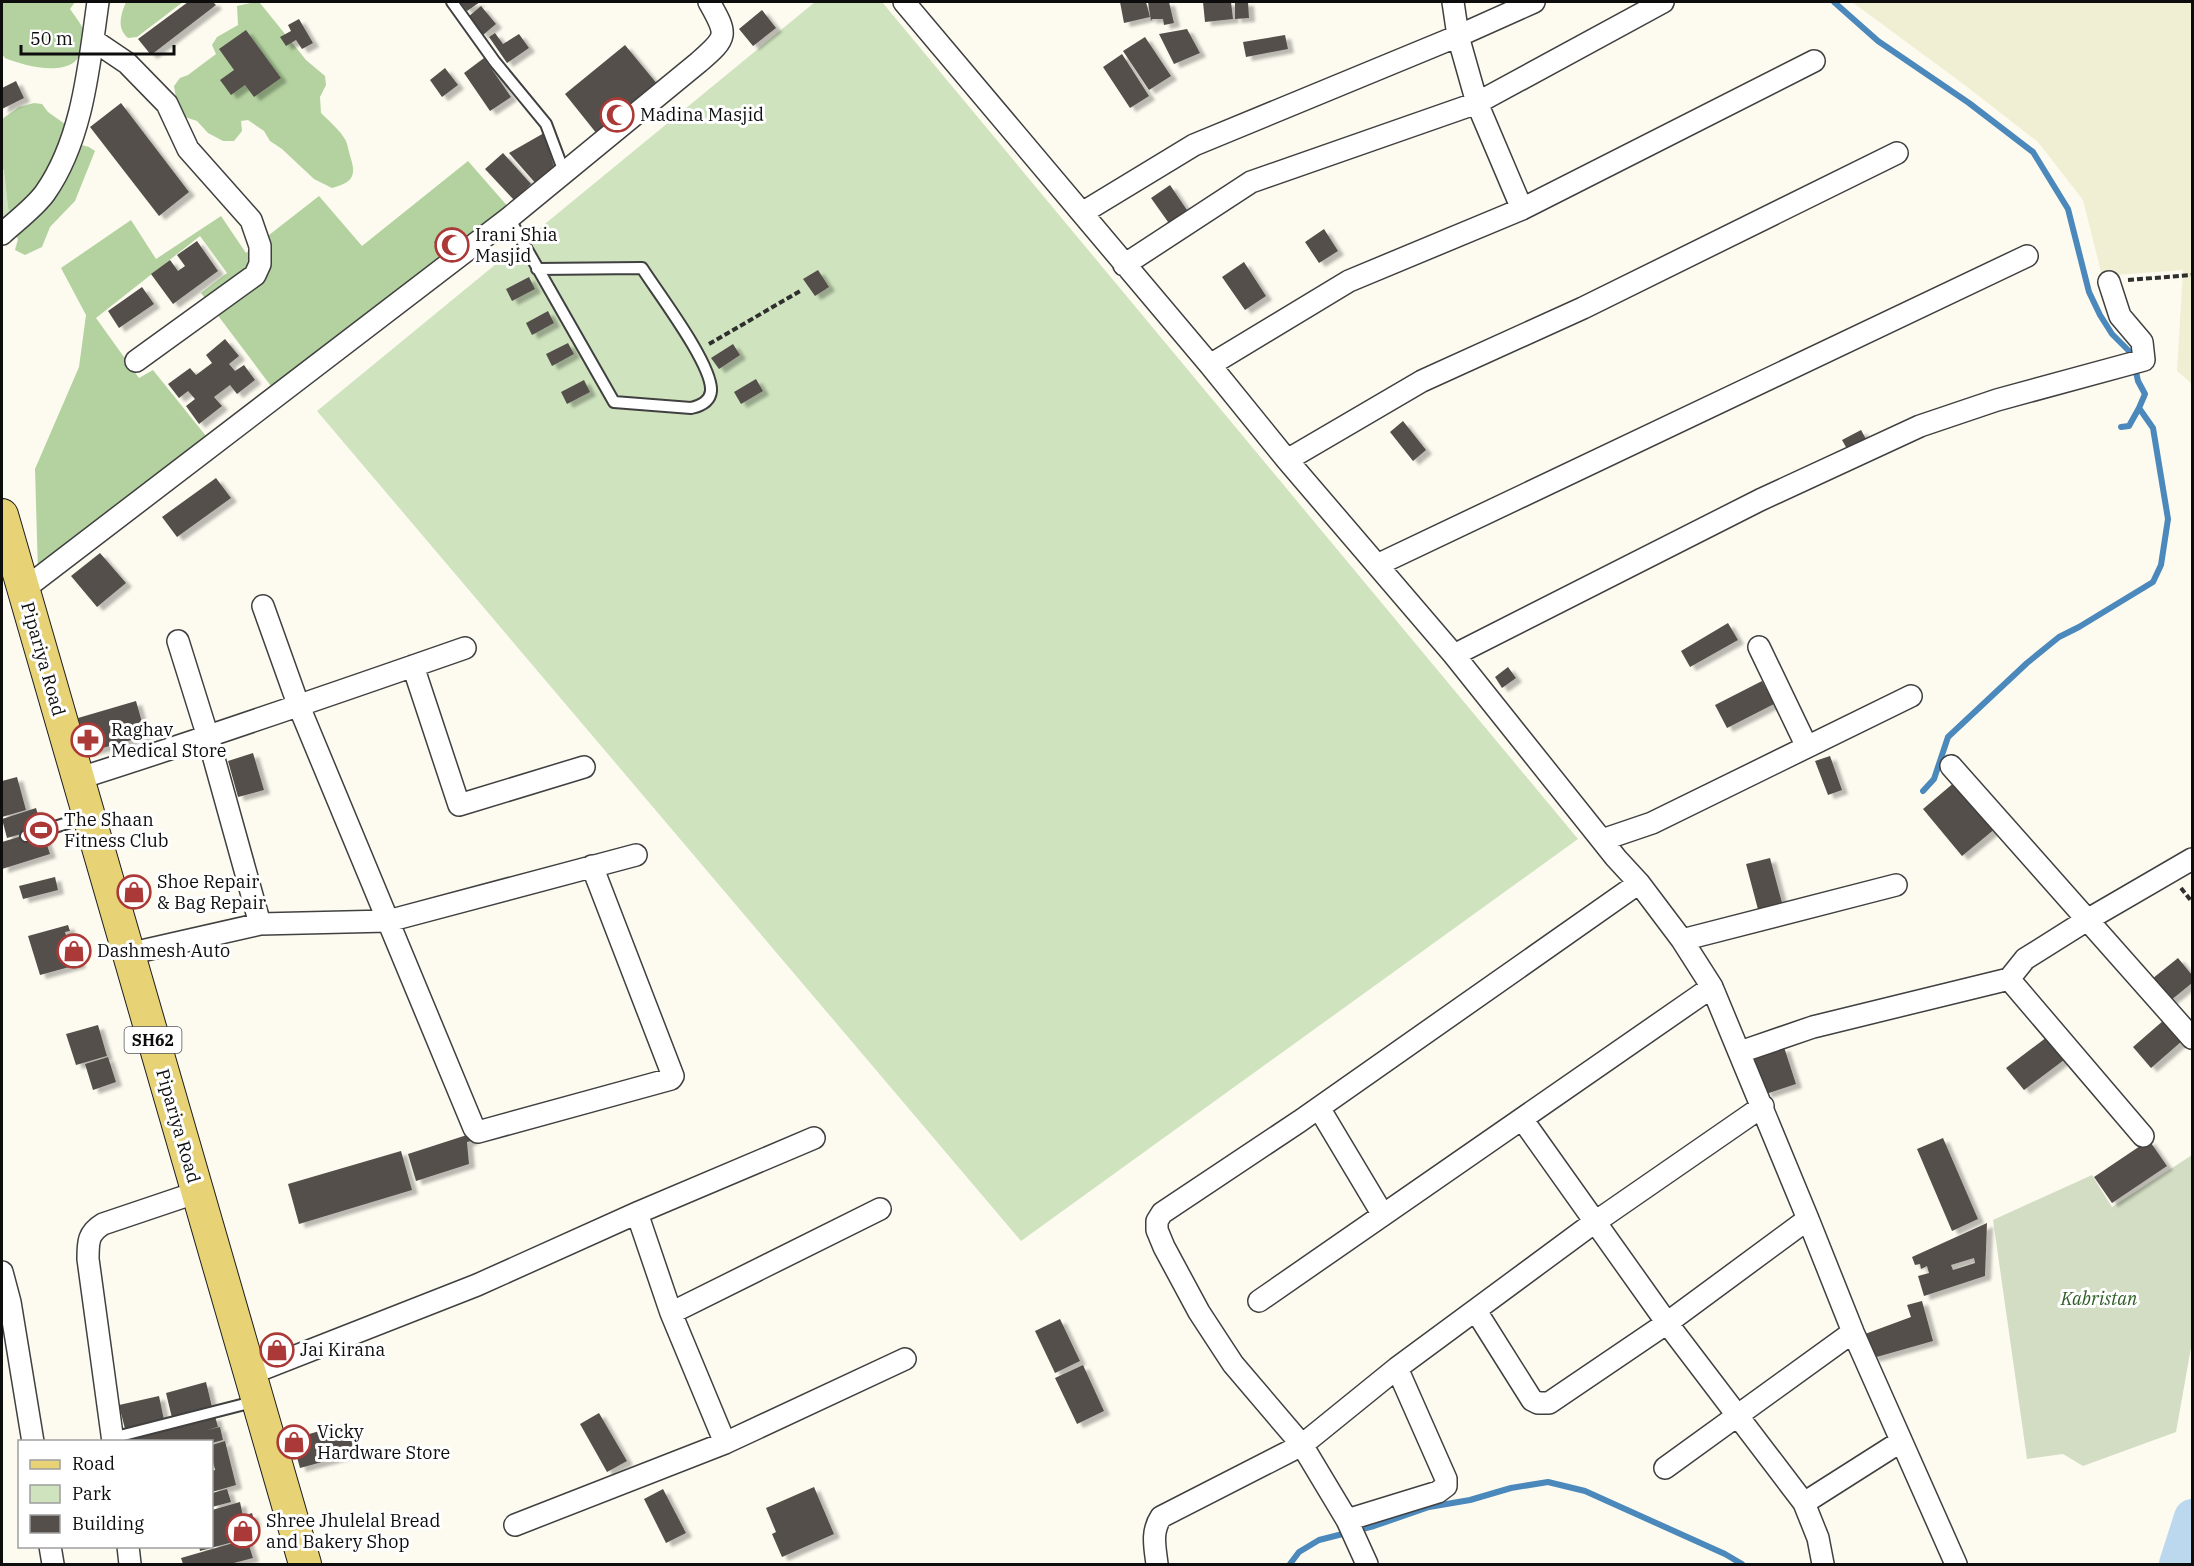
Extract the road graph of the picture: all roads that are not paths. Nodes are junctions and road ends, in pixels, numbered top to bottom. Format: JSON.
{"nodes":[{"id":1,"x":98,"y":2,"type":"edge"},
{"id":2,"x":452,"y":2,"type":"edge"},
{"id":3,"x":709,"y":2,"type":"edge"},
{"id":4,"x":904,"y":2,"type":"edge"},
{"id":5,"x":1453,"y":2,"type":"edge"},
{"id":6,"x":1534,"y":2,"type":"edge"},
{"id":7,"x":1663,"y":2,"type":"edge"},
{"id":8,"x":1458,"y":36,"type":"junction"},
{"id":9,"x":93,"y":40,"type":"junction"},
{"id":10,"x":1814,"y":61,"type":"dead end"},
{"id":11,"x":1477,"y":103,"type":"junction"},
{"id":12,"x":1897,"y":153,"type":"dead end"},
{"id":13,"x":564,"y":172,"type":"junction"},
{"id":14,"x":1522,"y":209,"type":"junction"},
{"id":15,"x":1082,"y":213,"type":"junction"},
{"id":16,"x":508,"y":218,"type":"junction"},
{"id":17,"x":2,"y":234,"type":"edge"},
{"id":18,"x":2027,"y":256,"type":"dead end"},
{"id":19,"x":1124,"y":265,"type":"junction"},
{"id":20,"x":537,"y":270,"type":"junction"},
{"id":21,"x":2109,"y":282,"type":"road end"},
{"id":22,"x":136,"y":361,"type":"dead end"},
{"id":23,"x":1210,"y":365,"type":"junction"},
{"id":24,"x":1287,"y":460,"type":"junction"},
{"id":25,"x":2,"y":515,"type":"edge"},
{"id":26,"x":1377,"y":564,"type":"junction"},
{"id":27,"x":10,"y":572,"type":"edge"},
{"id":28,"x":263,"y":606,"type":"dead end"},
{"id":29,"x":178,"y":641,"type":"dead end"},
{"id":30,"x":1760,"y":647,"type":"dead end"},
{"id":31,"x":465,"y":648,"type":"dead end"},
{"id":32,"x":1454,"y":655,"type":"junction"},
{"id":33,"x":413,"y":666,"type":"junction"},
{"id":34,"x":1911,"y":696,"type":"dead end"},
{"id":35,"x":298,"y":704,"type":"junction"},
{"id":36,"x":208,"y":738,"type":"junction"},
{"id":37,"x":1807,"y":747,"type":"junction"},
{"id":38,"x":1952,"y":766,"type":"dead end"},
{"id":39,"x":584,"y":767,"type":"dead end"},
{"id":40,"x":77,"y":779,"type":"junction"},
{"id":41,"x":77,"y":820,"type":"junction"},
{"id":42,"x":26,"y":836,"type":"dead end"},
{"id":43,"x":1602,"y":840,"type":"junction"},
{"id":44,"x":636,"y":855,"type":"dead end"},
{"id":45,"x":2193,"y":859,"type":"edge"},
{"id":46,"x":592,"y":866,"type":"junction"},
{"id":47,"x":1639,"y":883,"type":"junction"},
{"id":48,"x":1896,"y":885,"type":"dead end"},
{"id":49,"x":2087,"y":920,"type":"junction"},
{"id":50,"x":388,"y":921,"type":"junction"},
{"id":51,"x":260,"y":924,"type":"junction"},
{"id":52,"x":1682,"y":940,"type":"junction"},
{"id":53,"x":128,"y":954,"type":"junction"},
{"id":54,"x":2009,"y":979,"type":"junction"},
{"id":55,"x":1712,"y":987,"type":"junction"},
{"id":56,"x":2193,"y":1038,"type":"edge"},
{"id":57,"x":1740,"y":1052,"type":"junction"},
{"id":58,"x":1762,"y":1106,"type":"junction"},
{"id":59,"x":1319,"y":1108,"type":"junction"},
{"id":60,"x":1522,"y":1119,"type":"junction"},
{"id":61,"x":2143,"y":1136,"type":"dead end"},
{"id":62,"x":814,"y":1138,"type":"dead end"},
{"id":63,"x":186,"y":1196,"type":"junction"},
{"id":64,"x":880,"y":1209,"type":"dead end"},
{"id":65,"x":637,"y":1213,"type":"junction"},
{"id":66,"x":1383,"y":1215,"type":"junction"},
{"id":67,"x":1808,"y":1219,"type":"junction"},
{"id":68,"x":1596,"y":1222,"type":"junction"},
{"id":69,"x":2,"y":1272,"type":"edge"},
{"id":70,"x":1259,"y":1301,"type":"dead end"},
{"id":71,"x":1476,"y":1311,"type":"junction"},
{"id":72,"x":671,"y":1313,"type":"junction"},
{"id":73,"x":1667,"y":1323,"type":"junction"},
{"id":74,"x":1853,"y":1332,"type":"junction"},
{"id":75,"x":905,"y":1359,"type":"dead end"},
{"id":76,"x":1397,"y":1368,"type":"junction"},
{"id":77,"x":250,"y":1374,"type":"junction"},
{"id":78,"x":245,"y":1404,"type":"junction"},
{"id":79,"x":1737,"y":1416,"type":"junction"},
{"id":80,"x":33,"y":1440,"type":"edge"},
{"id":81,"x":112,"y":1440,"type":"edge"},
{"id":82,"x":1900,"y":1442,"type":"junction"},
{"id":83,"x":725,"y":1443,"type":"junction"},
{"id":84,"x":1302,"y":1445,"type":"junction"},
{"id":85,"x":1665,"y":1468,"type":"dead end"},
{"id":86,"x":1804,"y":1503,"type":"junction"},
{"id":87,"x":515,"y":1525,"type":"dead end"},
{"id":88,"x":1351,"y":1528,"type":"junction"},
{"id":89,"x":51,"y":1548,"type":"edge"},
{"id":90,"x":128,"y":1548,"type":"edge"},
{"id":91,"x":53,"y":1564,"type":"edge"},
{"id":92,"x":130,"y":1564,"type":"edge"},
{"id":93,"x":292,"y":1564,"type":"edge"},
{"id":94,"x":305,"y":1564,"type":"edge"},
{"id":95,"x":1157,"y":1564,"type":"edge"},
{"id":96,"x":1367,"y":1564,"type":"edge"},
{"id":97,"x":1823,"y":1564,"type":"edge"},
{"id":98,"x":1956,"y":1564,"type":"edge"}],
"edges":[{"from":1,"to":9,"type":"street"},
{"from":2,"to":13,"type":"lane"},
{"from":3,"to":13,"type":"street"},
{"from":4,"to":15,"type":"street"},
{"from":5,"to":8,"type":"street"},
{"from":6,"to":8,"type":"street"},
{"from":7,"to":11,"type":"street"},
{"from":8,"to":11,"type":"street"},
{"from":8,"to":15,"type":"street"},
{"from":9,"to":17,"type":"street"},
{"from":9,"to":22,"type":"street"},
{"from":10,"to":14,"type":"street"},
{"from":11,"to":14,"type":"street"},
{"from":11,"to":19,"type":"street"},
{"from":12,"to":24,"type":"street"},
{"from":13,"to":16,"type":"street"},
{"from":14,"to":23,"type":"street"},
{"from":15,"to":19,"type":"street"},
{"from":16,"to":20,"type":"lane"},
{"from":16,"to":27,"type":"street"},
{"from":18,"to":26,"type":"street"},
{"from":19,"to":23,"type":"street"},
{"from":20,"to":20,"type":"lane"},
{"from":21,"to":32,"type":"street"},
{"from":23,"to":24,"type":"street"},
{"from":24,"to":26,"type":"street"},
{"from":25,"to":27,"type":"main road","name":"Pipariya Road","number":"SH62"},
{"from":26,"to":32,"type":"street"},
{"from":27,"to":40,"type":"main road","name":"Pipariya Road","number":"SH62"},
{"from":27,"to":41,"type":"main road","name":"Pipariya Road","number":"SH62"},
{"from":28,"to":35,"type":"street"},
{"from":29,"to":36,"type":"street"},
{"from":30,"to":37,"type":"street"},
{"from":31,"to":33,"type":"street"},
{"from":32,"to":43,"type":"street"},
{"from":33,"to":35,"type":"street"},
{"from":33,"to":39,"type":"street"},
{"from":34,"to":37,"type":"street"},
{"from":35,"to":36,"type":"street"},
{"from":35,"to":50,"type":"street"},
{"from":36,"to":40,"type":"street"},
{"from":36,"to":51,"type":"street"},
{"from":37,"to":43,"type":"street"},
{"from":38,"to":49,"type":"street"},
{"from":40,"to":53,"type":"main road","name":"Pipariya Road","number":"SH62"},
{"from":41,"to":42,"type":"lane"},
{"from":41,"to":63,"type":"main road","name":"Pipariya Road","number":"SH62"},
{"from":43,"to":47,"type":"street"},
{"from":44,"to":46,"type":"street"},
{"from":45,"to":49,"type":"street"},
{"from":46,"to":50,"type":"street"},
{"from":46,"to":50,"type":"street"},
{"from":47,"to":52,"type":"street"},
{"from":47,"to":59,"type":"street"},
{"from":48,"to":52,"type":"street"},
{"from":49,"to":54,"type":"street"},
{"from":49,"to":56,"type":"street"},
{"from":50,"to":51,"type":"street"},
{"from":51,"to":53,"type":"street"},
{"from":52,"to":55,"type":"street"},
{"from":53,"to":77,"type":"main road","name":"Pipariya Road","number":"SH62"},
{"from":54,"to":57,"type":"street"},
{"from":54,"to":61,"type":"street"},
{"from":55,"to":57,"type":"street"},
{"from":55,"to":60,"type":"street"},
{"from":57,"to":58,"type":"street"},
{"from":58,"to":67,"type":"street"},
{"from":58,"to":68,"type":"street"},
{"from":59,"to":66,"type":"street"},
{"from":59,"to":84,"type":"street"},
{"from":60,"to":66,"type":"street"},
{"from":60,"to":68,"type":"street"},
{"from":62,"to":65,"type":"street"},
{"from":63,"to":78,"type":"main road","name":"Pipariya Road","number":"SH62"},
{"from":63,"to":81,"type":"street"},
{"from":64,"to":72,"type":"street"},
{"from":65,"to":72,"type":"street"},
{"from":65,"to":77,"type":"street"},
{"from":66,"to":70,"type":"street"},
{"from":67,"to":73,"type":"street"},
{"from":67,"to":74,"type":"street"},
{"from":68,"to":71,"type":"street"},
{"from":68,"to":73,"type":"street"},
{"from":69,"to":80,"type":"street"},
{"from":71,"to":73,"type":"street"},
{"from":71,"to":76,"type":"street"},
{"from":72,"to":83,"type":"street"},
{"from":73,"to":79,"type":"street"},
{"from":74,"to":79,"type":"street"},
{"from":74,"to":82,"type":"street"},
{"from":75,"to":83,"type":"street"},
{"from":76,"to":84,"type":"street"},
{"from":76,"to":88,"type":"street"},
{"from":77,"to":94,"type":"main road","name":"Pipariya Road","number":"SH62"},
{"from":78,"to":81,"type":"lane"},
{"from":78,"to":93,"type":"main road","name":"Pipariya Road","number":"SH62"},
{"from":79,"to":85,"type":"street"},
{"from":79,"to":86,"type":"street"},
{"from":82,"to":86,"type":"street"},
{"from":82,"to":98,"type":"street"},
{"from":83,"to":87,"type":"street"},
{"from":84,"to":88,"type":"street"},
{"from":84,"to":95,"type":"street"},
{"from":86,"to":97,"type":"street"},
{"from":88,"to":96,"type":"street"},
{"from":89,"to":91,"type":"street"},
{"from":90,"to":92,"type":"street"}]}
